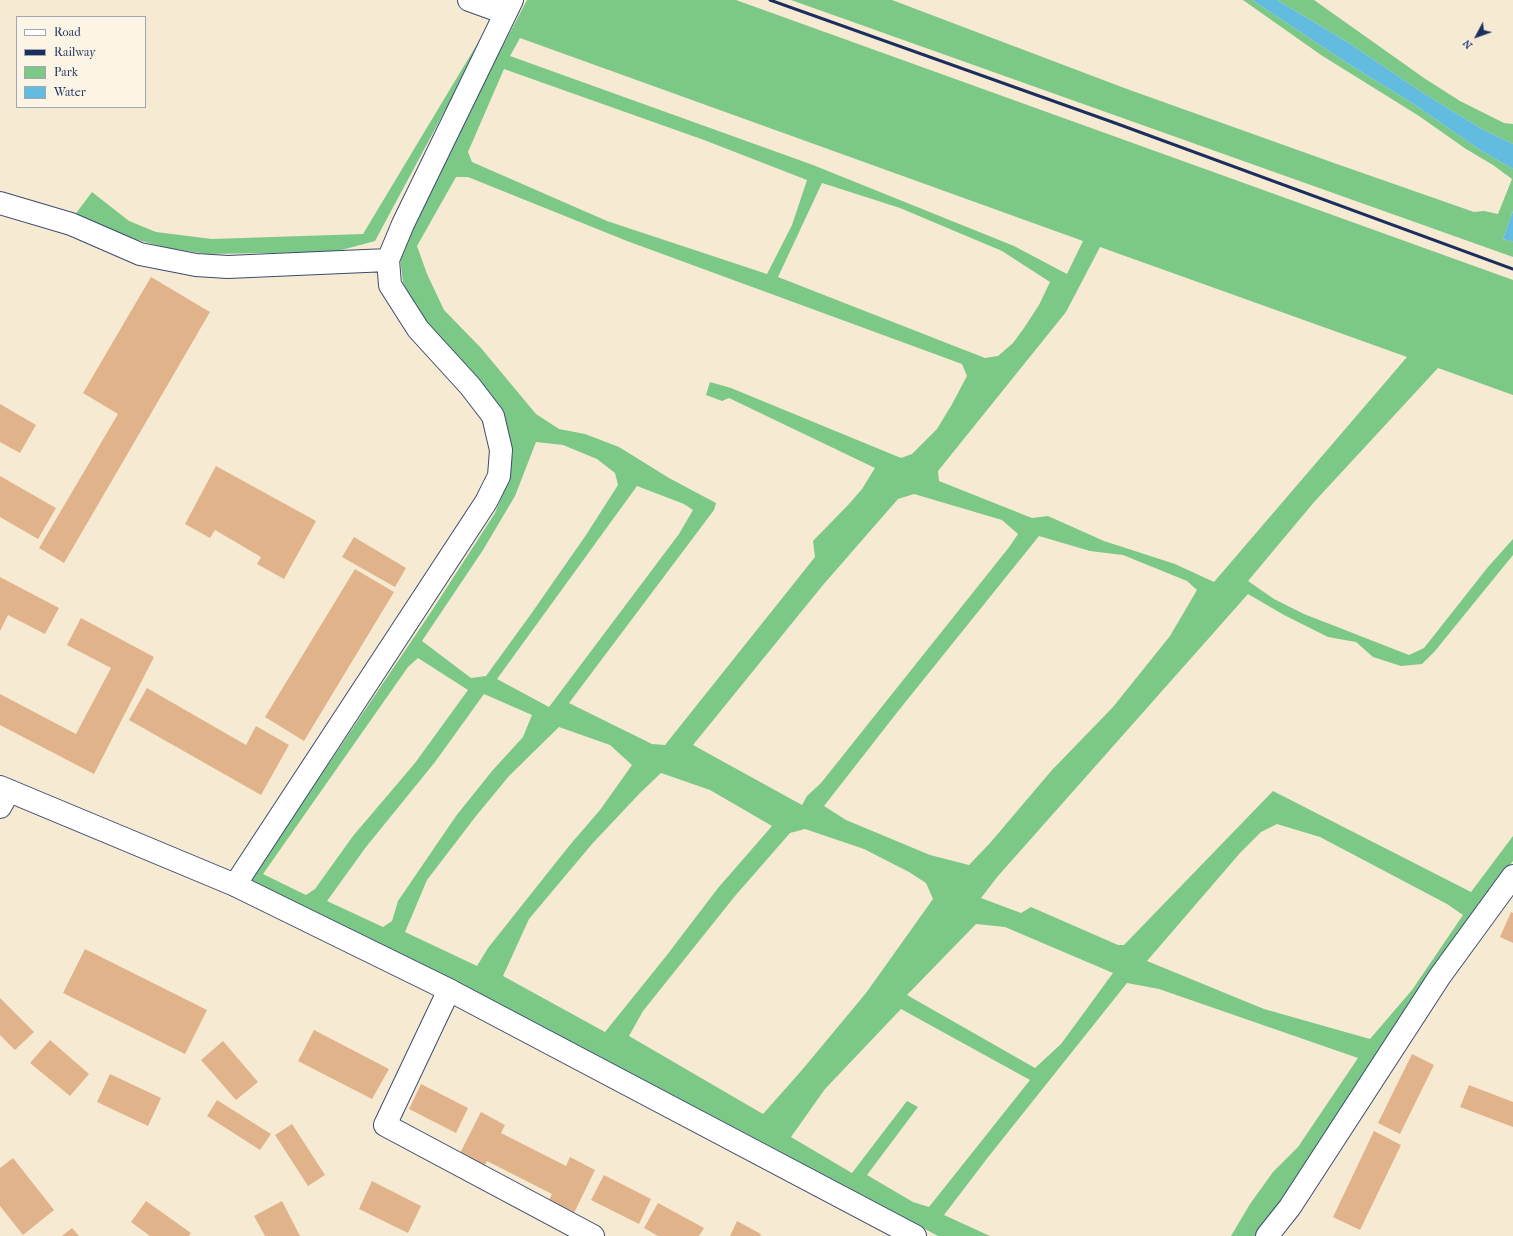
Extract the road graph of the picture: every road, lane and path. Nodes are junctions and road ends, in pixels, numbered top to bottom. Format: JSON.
{"nodes":[{"id":1,"x":469,"y":0,"type":"edge"},
{"id":2,"x":508,"y":6,"type":"edge"},
{"id":3,"x":0,"y":203,"type":"edge"},
{"id":4,"x":388,"y":260,"type":"junction"},
{"id":5,"x":3,"y":795,"type":"edge"},
{"id":6,"x":1513,"y":876,"type":"edge"},
{"id":7,"x":235,"y":885,"type":"junction"},
{"id":8,"x":448,"y":990,"type":"junction"},
{"id":9,"x":593,"y":1236,"type":"edge"},
{"id":10,"x":915,"y":1236,"type":"edge"},
{"id":11,"x":1267,"y":1236,"type":"edge"}],
"edges":[{"from":1,"to":2,"type":"street"},
{"from":2,"to":4,"type":"street"},
{"from":3,"to":4,"type":"street"},
{"from":4,"to":7,"type":"street"},
{"from":5,"to":7,"type":"street"},
{"from":6,"to":11,"type":"street"},
{"from":7,"to":8,"type":"street"},
{"from":8,"to":9,"type":"street"},
{"from":8,"to":10,"type":"street"}]}
